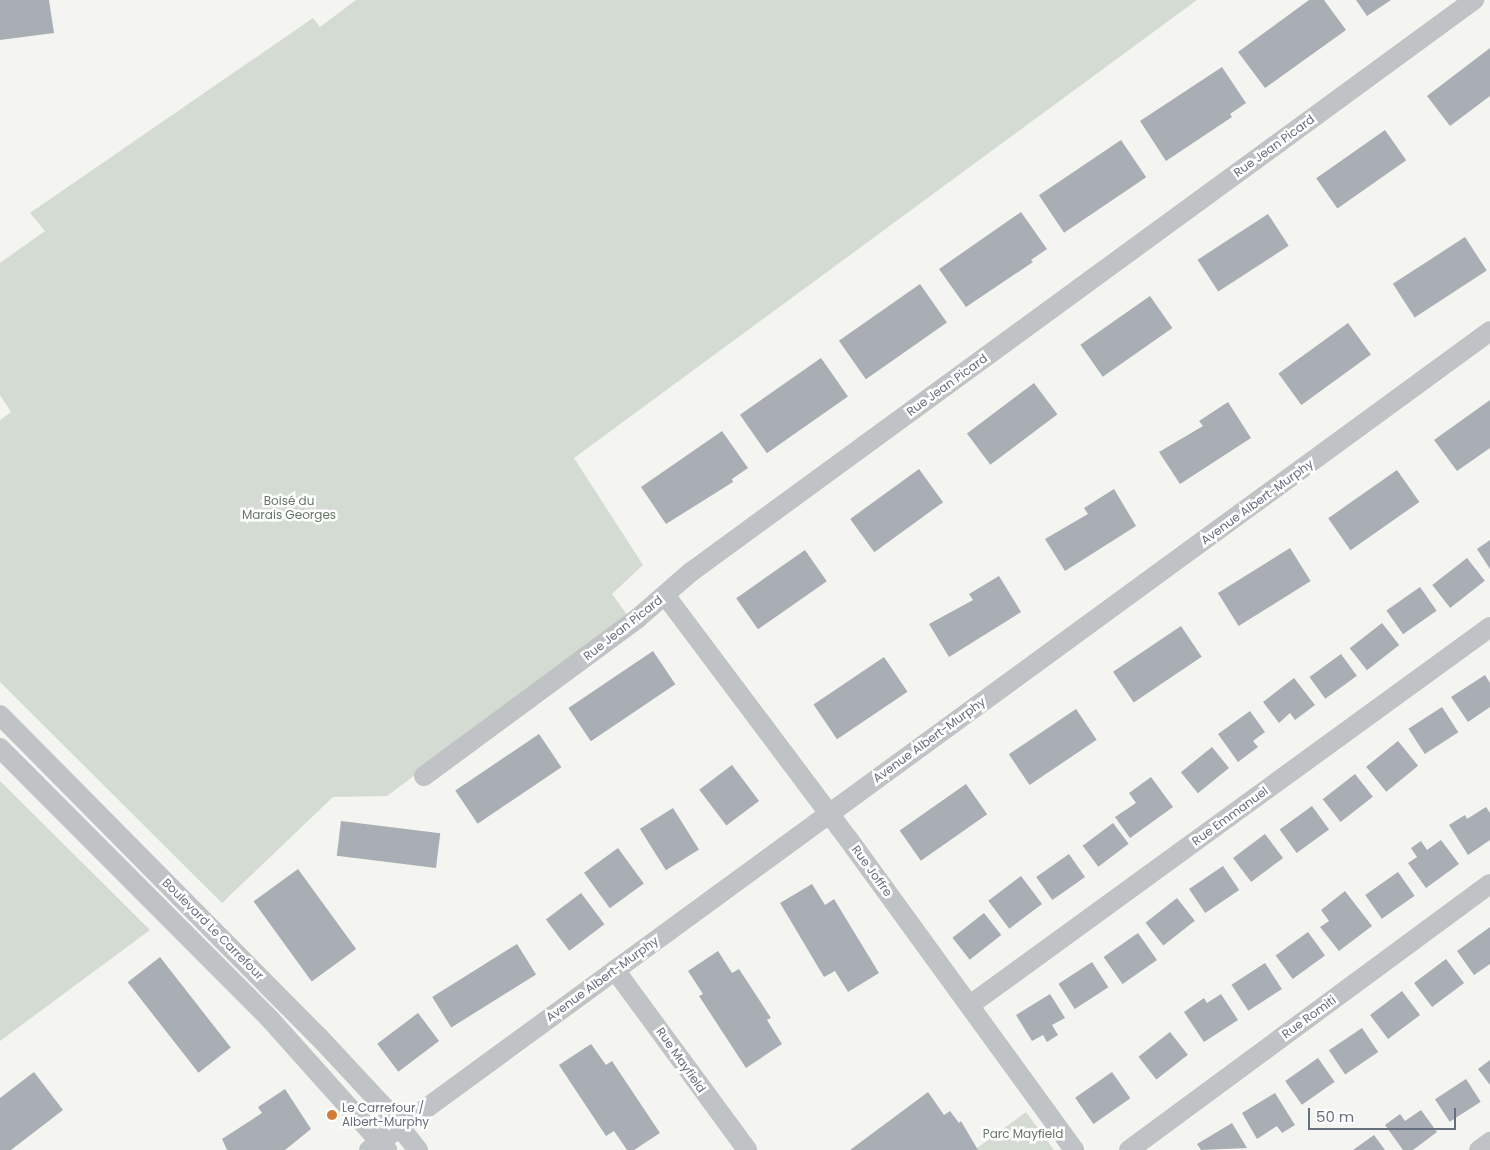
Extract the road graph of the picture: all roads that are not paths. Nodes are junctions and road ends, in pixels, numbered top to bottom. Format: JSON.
{"nodes":[{"id":1,"x":1474,"y":0,"type":"edge"},
{"id":2,"x":1490,"y":332,"type":"edge"},
{"id":3,"x":665,"y":595,"type":"junction"},
{"id":4,"x":1490,"y":627,"type":"edge"},
{"id":5,"x":0,"y":715,"type":"edge"},
{"id":6,"x":0,"y":748,"type":"edge"},
{"id":7,"x":424,"y":776,"type":"dead end"},
{"id":8,"x":829,"y":813,"type":"junction"},
{"id":9,"x":1490,"y":884,"type":"edge"},
{"id":10,"x":616,"y":970,"type":"junction"},
{"id":11,"x":970,"y":1005,"type":"junction"},
{"id":12,"x":400,"y":1128,"type":"junction"},
{"id":13,"x":1490,"y":1142,"type":"edge"},
{"id":14,"x":379,"y":1147,"type":"edge"},
{"id":15,"x":418,"y":1150,"type":"edge"},
{"id":16,"x":747,"y":1150,"type":"edge"},
{"id":17,"x":1074,"y":1150,"type":"edge"},
{"id":18,"x":1128,"y":1150,"type":"edge"},
{"id":19,"x":1479,"y":1150,"type":"edge"}],
"edges":[{"from":1,"to":3,"type":"street","name":"Rue Jean Picard"},
{"from":2,"to":8,"type":"street","name":"Avenue Albert-Murphy"},
{"from":3,"to":7,"type":"street","name":"Rue Jean Picard"},
{"from":3,"to":8,"type":"street","name":"Rue Joffre"},
{"from":4,"to":11,"type":"street","name":"Rue Emmanuel"},
{"from":5,"to":12,"type":"street","name":"Boulevard Le Carrefour"},
{"from":6,"to":14,"type":"street","name":"Boulevard Le Carrefour"},
{"from":8,"to":10,"type":"street","name":"Avenue Albert-Murphy"},
{"from":8,"to":11,"type":"street","name":"Rue Joffre"},
{"from":9,"to":18,"type":"street","name":"Rue Romiti"},
{"from":10,"to":12,"type":"street","name":"Avenue Albert-Murphy"},
{"from":10,"to":16,"type":"street","name":"Rue Mayfield"},
{"from":11,"to":17,"type":"street","name":"Rue Joffre"},
{"from":12,"to":14,"type":"street","name":"Avenue Albert-Murphy"},
{"from":12,"to":15,"type":"street","name":"Boulevard Le Carrefour"},
{"from":13,"to":19,"type":"street"}]}
